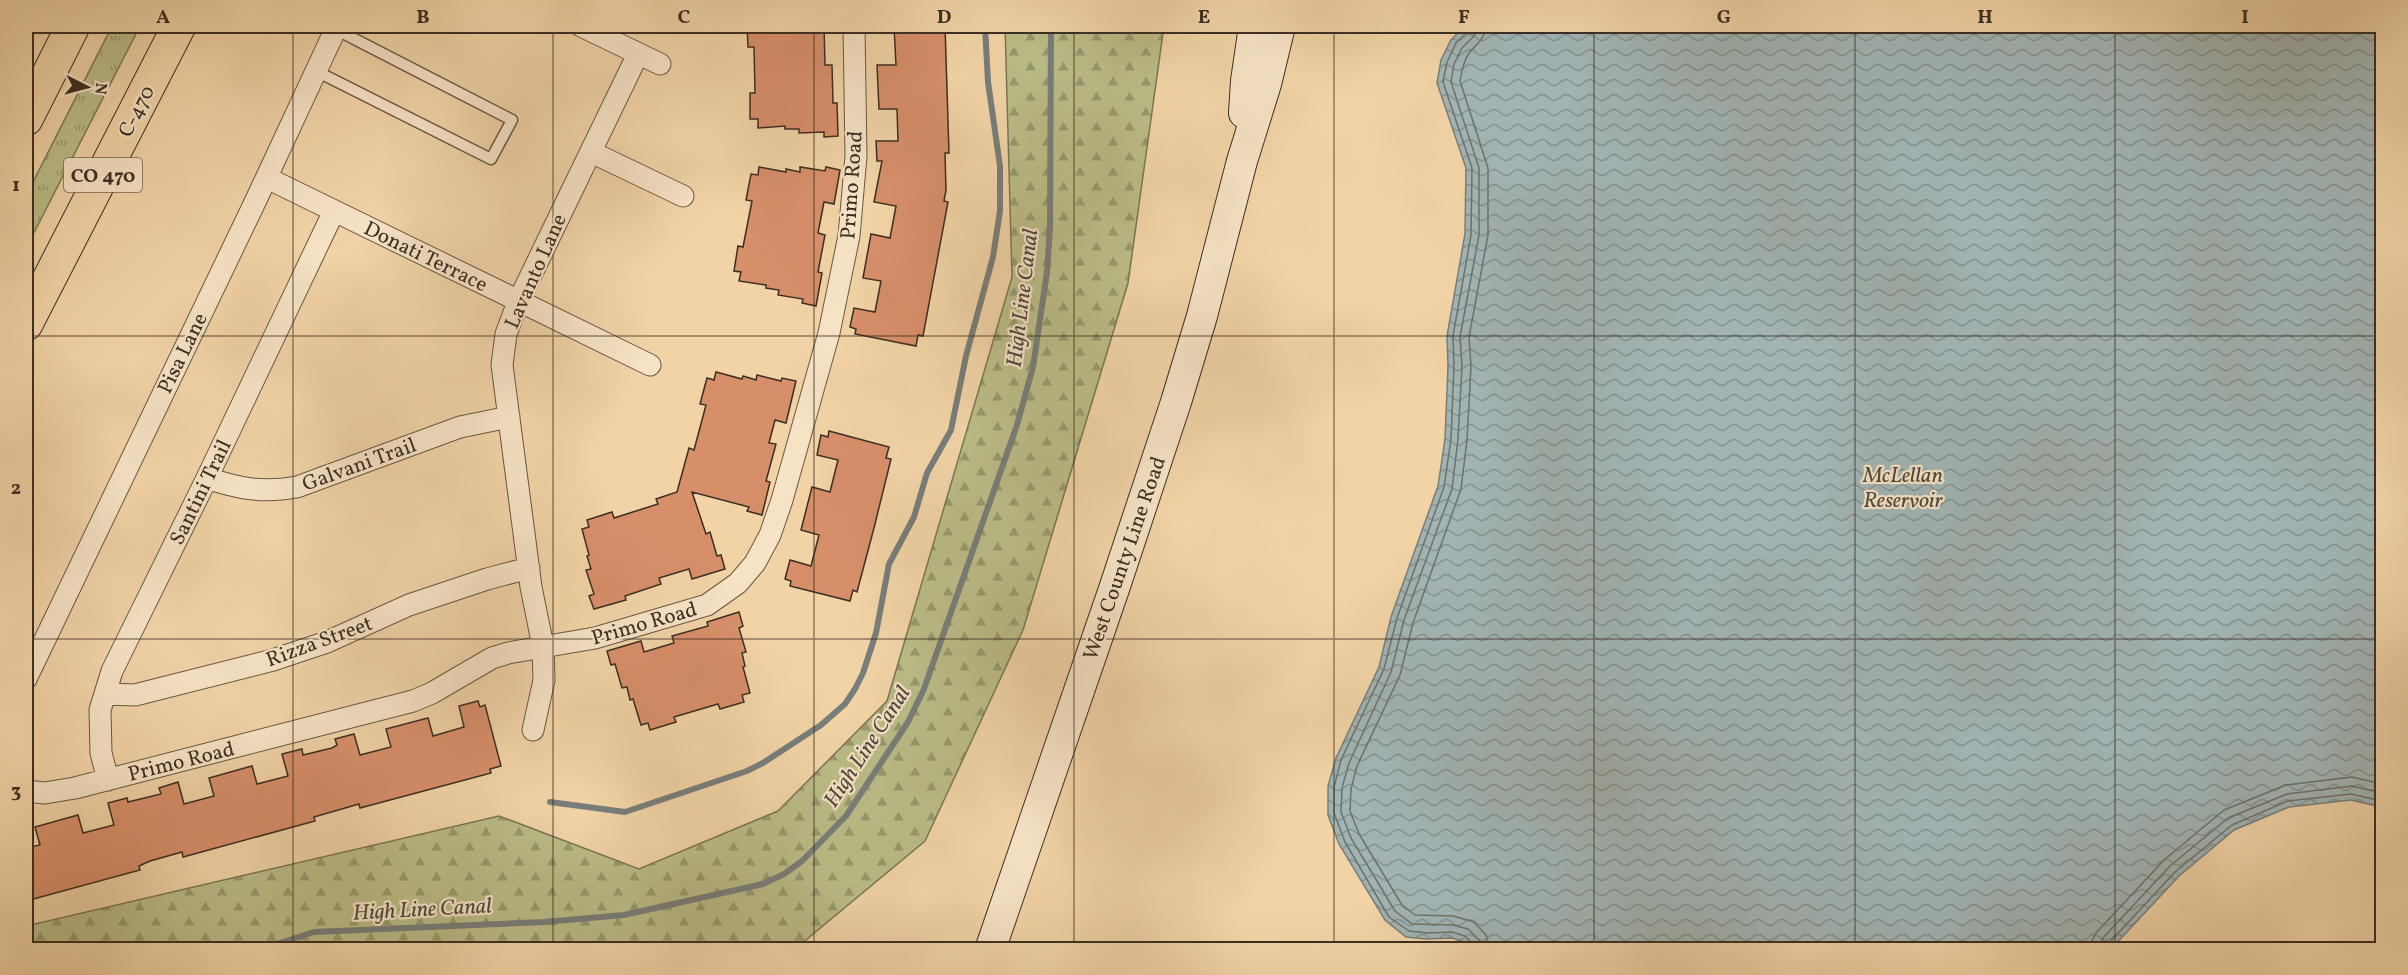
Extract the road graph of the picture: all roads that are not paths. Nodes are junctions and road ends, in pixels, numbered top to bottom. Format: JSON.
{"nodes":[{"id":1,"x":73,"y":26,"type":"edge"},
{"id":2,"x":179,"y":26,"type":"edge"},
{"id":3,"x":581,"y":26,"type":"edge"},
{"id":4,"x":854,"y":26,"type":"edge"},
{"id":5,"x":1254,"y":26,"type":"edge"},
{"id":6,"x":1280,"y":26,"type":"edge"},
{"id":7,"x":336,"y":27,"type":"edge"},
{"id":8,"x":638,"y":54,"type":"junction"},
{"id":9,"x":660,"y":64,"type":"dead end"},
{"id":10,"x":316,"y":71,"type":"junction"},
{"id":11,"x":26,"y":119,"type":"edge"},
{"id":12,"x":591,"y":152,"type":"junction"},
{"id":13,"x":1242,"y":161,"type":"junction"},
{"id":14,"x":267,"y":178,"type":"junction"},
{"id":15,"x":683,"y":196,"type":"dead end"},
{"id":16,"x":334,"y":211,"type":"junction"},
{"id":17,"x":518,"y":302,"type":"junction"},
{"id":18,"x":26,"y":324,"type":"edge"},
{"id":19,"x":650,"y":365,"type":"dead end"},
{"id":20,"x":509,"y":417,"type":"junction"},
{"id":21,"x":207,"y":478,"type":"junction"},
{"id":22,"x":529,"y":568,"type":"junction"},
{"id":23,"x":543,"y":646,"type":"junction"},
{"id":24,"x":26,"y":679,"type":"edge"},
{"id":25,"x":105,"y":694,"type":"junction"},
{"id":26,"x":533,"y":730,"type":"dead end"},
{"id":27,"x":108,"y":780,"type":"junction"},
{"id":28,"x":26,"y":791,"type":"edge"},
{"id":29,"x":990,"y":950,"type":"edge"}],
"edges":[{"from":1,"to":11,"type":"highway"},
{"from":2,"to":18,"type":"highway","name":"C-470","number":"CO 470"},
{"from":3,"to":8,"type":"street"},
{"from":4,"to":23,"type":"street","name":"Primo Road"},
{"from":5,"to":13,"type":"main road","name":"West County Line Road"},
{"from":6,"to":13,"type":"main road","name":"West County Line Road"},
{"from":7,"to":10,"type":"street","name":"Pisa Lane"},
{"from":7,"to":10,"type":"lane"},
{"from":8,"to":9,"type":"street"},
{"from":8,"to":12,"type":"street","name":"Lavanto Lane"},
{"from":10,"to":14,"type":"street","name":"Pisa Lane"},
{"from":12,"to":15,"type":"street"},
{"from":12,"to":17,"type":"street","name":"Lavanto Lane"},
{"from":13,"to":29,"type":"main road","name":"West County Line Road"},
{"from":14,"to":16,"type":"street","name":"Donati Terrace"},
{"from":14,"to":24,"type":"street","name":"Pisa Lane"},
{"from":16,"to":17,"type":"street","name":"Donati Terrace"},
{"from":16,"to":21,"type":"street","name":"Santini Trail"},
{"from":17,"to":19,"type":"street","name":"Donati Terrace"},
{"from":17,"to":20,"type":"street","name":"Lavanto Lane"},
{"from":20,"to":21,"type":"street","name":"Galvani Trail"},
{"from":20,"to":22,"type":"street","name":"Lavanto Lane"},
{"from":21,"to":25,"type":"street","name":"Santini Trail"},
{"from":22,"to":23,"type":"street","name":"Lavanto Lane"},
{"from":22,"to":25,"type":"street","name":"Rizza Street"},
{"from":23,"to":26,"type":"street","name":"Lavanto Lane"},
{"from":23,"to":27,"type":"street","name":"Primo Road"},
{"from":25,"to":27,"type":"street","name":"Santini Trail"},
{"from":27,"to":28,"type":"street","name":"Primo Road"}]}
